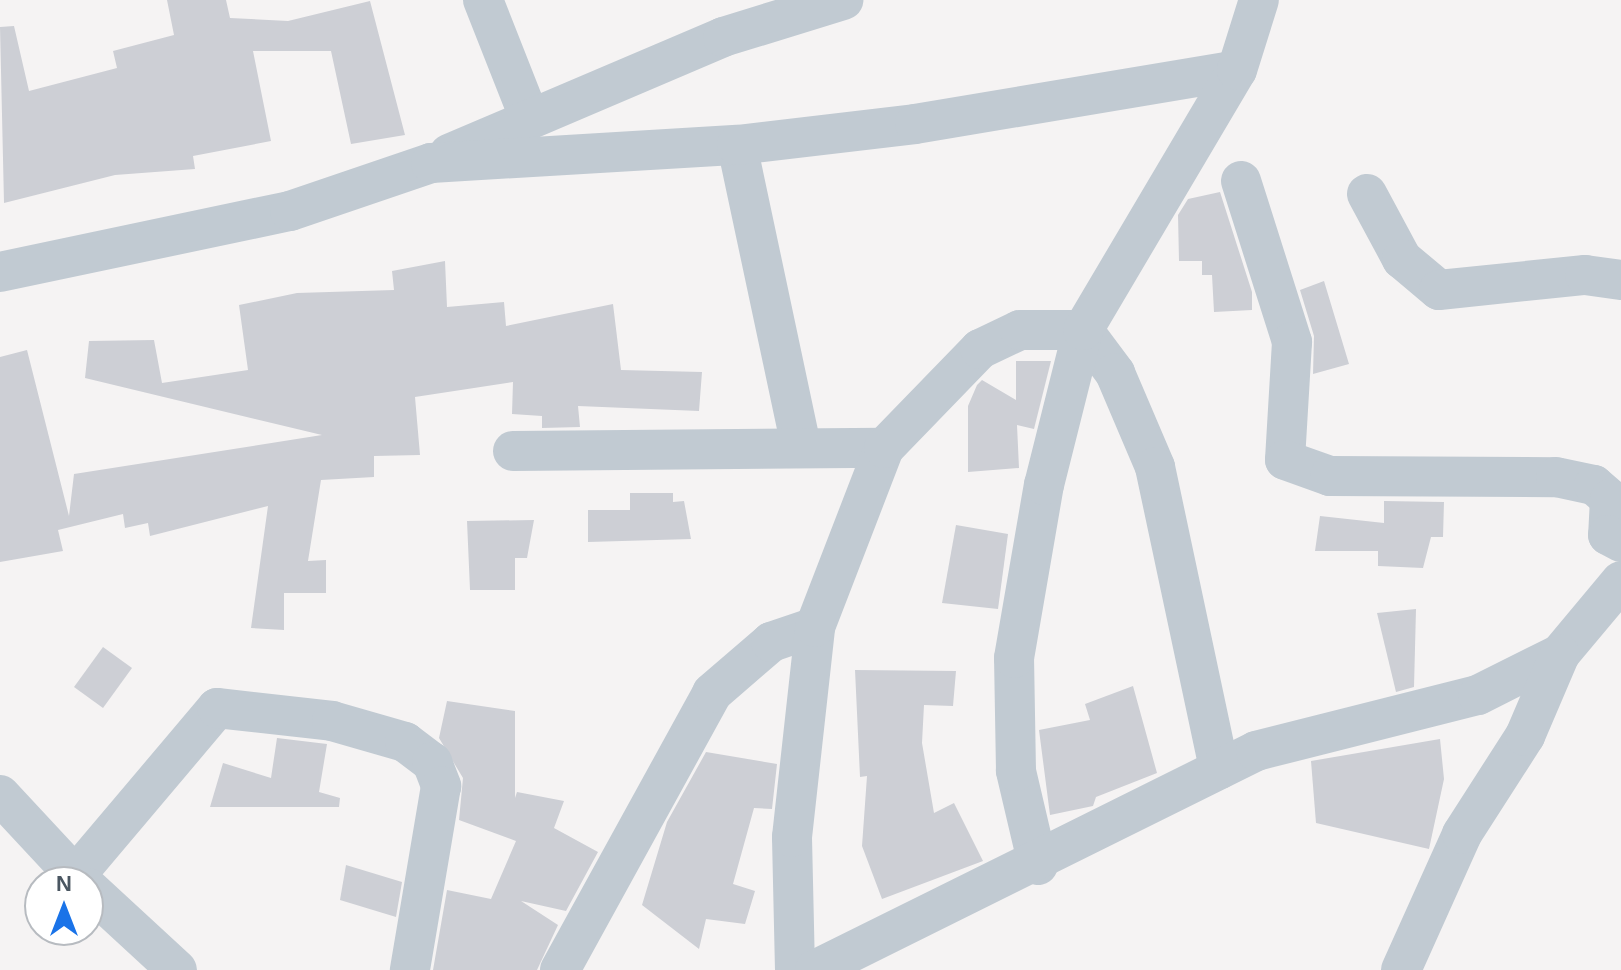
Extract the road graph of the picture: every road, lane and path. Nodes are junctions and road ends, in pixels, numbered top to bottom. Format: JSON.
{"nodes":[{"id":1,"x":483,"y":0,"type":"edge"},
{"id":2,"x":843,"y":0,"type":"edge"},
{"id":3,"x":1259,"y":0,"type":"edge"},
{"id":4,"x":1237,"y":70,"type":"junction"},
{"id":5,"x":529,"y":117,"type":"junction"},
{"id":6,"x":737,"y":145,"type":"junction"},
{"id":7,"x":431,"y":163,"type":"junction"},
{"id":8,"x":1241,"y":181,"type":"dead end"},
{"id":9,"x":1367,"y":194,"type":"dead end"},
{"id":10,"x":0,"y":272,"type":"edge"},
{"id":11,"x":1621,"y":280,"type":"edge"},
{"id":12,"x":1083,"y":330,"type":"junction"},
{"id":13,"x":801,"y":445,"type":"junction"},
{"id":14,"x":884,"y":448,"type":"junction"},
{"id":15,"x":513,"y":451,"type":"dead end"},
{"id":16,"x":1621,"y":542,"type":"edge"},
{"id":17,"x":1621,"y":581,"type":"edge"},
{"id":18,"x":815,"y":627,"type":"junction"},
{"id":19,"x":1560,"y":654,"type":"junction"},
{"id":20,"x":1219,"y":769,"type":"junction"},
{"id":21,"x":0,"y":795,"type":"edge"},
{"id":22,"x":1038,"y":865,"type":"junction"},
{"id":23,"x":66,"y":866,"type":"edge"},
{"id":24,"x":94,"y":866,"type":"edge"},
{"id":25,"x":104,"y":903,"type":"edge"},
{"id":26,"x":177,"y":970,"type":"edge"},
{"id":27,"x":410,"y":970,"type":"edge"},
{"id":28,"x":560,"y":970,"type":"edge"},
{"id":29,"x":795,"y":970,"type":"edge"},
{"id":30,"x":815,"y":970,"type":"edge"},
{"id":31,"x":1401,"y":970,"type":"edge"}],
"edges":[{"from":1,"to":5,"type":"street"},
{"from":2,"to":5,"type":"street"},
{"from":3,"to":4,"type":"street"},
{"from":4,"to":6,"type":"street"},
{"from":4,"to":12,"type":"street"},
{"from":5,"to":7,"type":"street"},
{"from":6,"to":7,"type":"street"},
{"from":6,"to":13,"type":"street"},
{"from":7,"to":10,"type":"street"},
{"from":8,"to":16,"type":"street"},
{"from":9,"to":11,"type":"street"},
{"from":12,"to":14,"type":"street"},
{"from":12,"to":20,"type":"street"},
{"from":12,"to":22,"type":"street"},
{"from":13,"to":14,"type":"street"},
{"from":13,"to":15,"type":"street"},
{"from":14,"to":18,"type":"street"},
{"from":17,"to":19,"type":"street"},
{"from":18,"to":28,"type":"street"},
{"from":18,"to":29,"type":"street"},
{"from":19,"to":20,"type":"street"},
{"from":19,"to":31,"type":"street"},
{"from":20,"to":22,"type":"street"},
{"from":21,"to":23,"type":"street"},
{"from":22,"to":30,"type":"street"},
{"from":24,"to":27,"type":"street"},
{"from":25,"to":26,"type":"street"}]}
